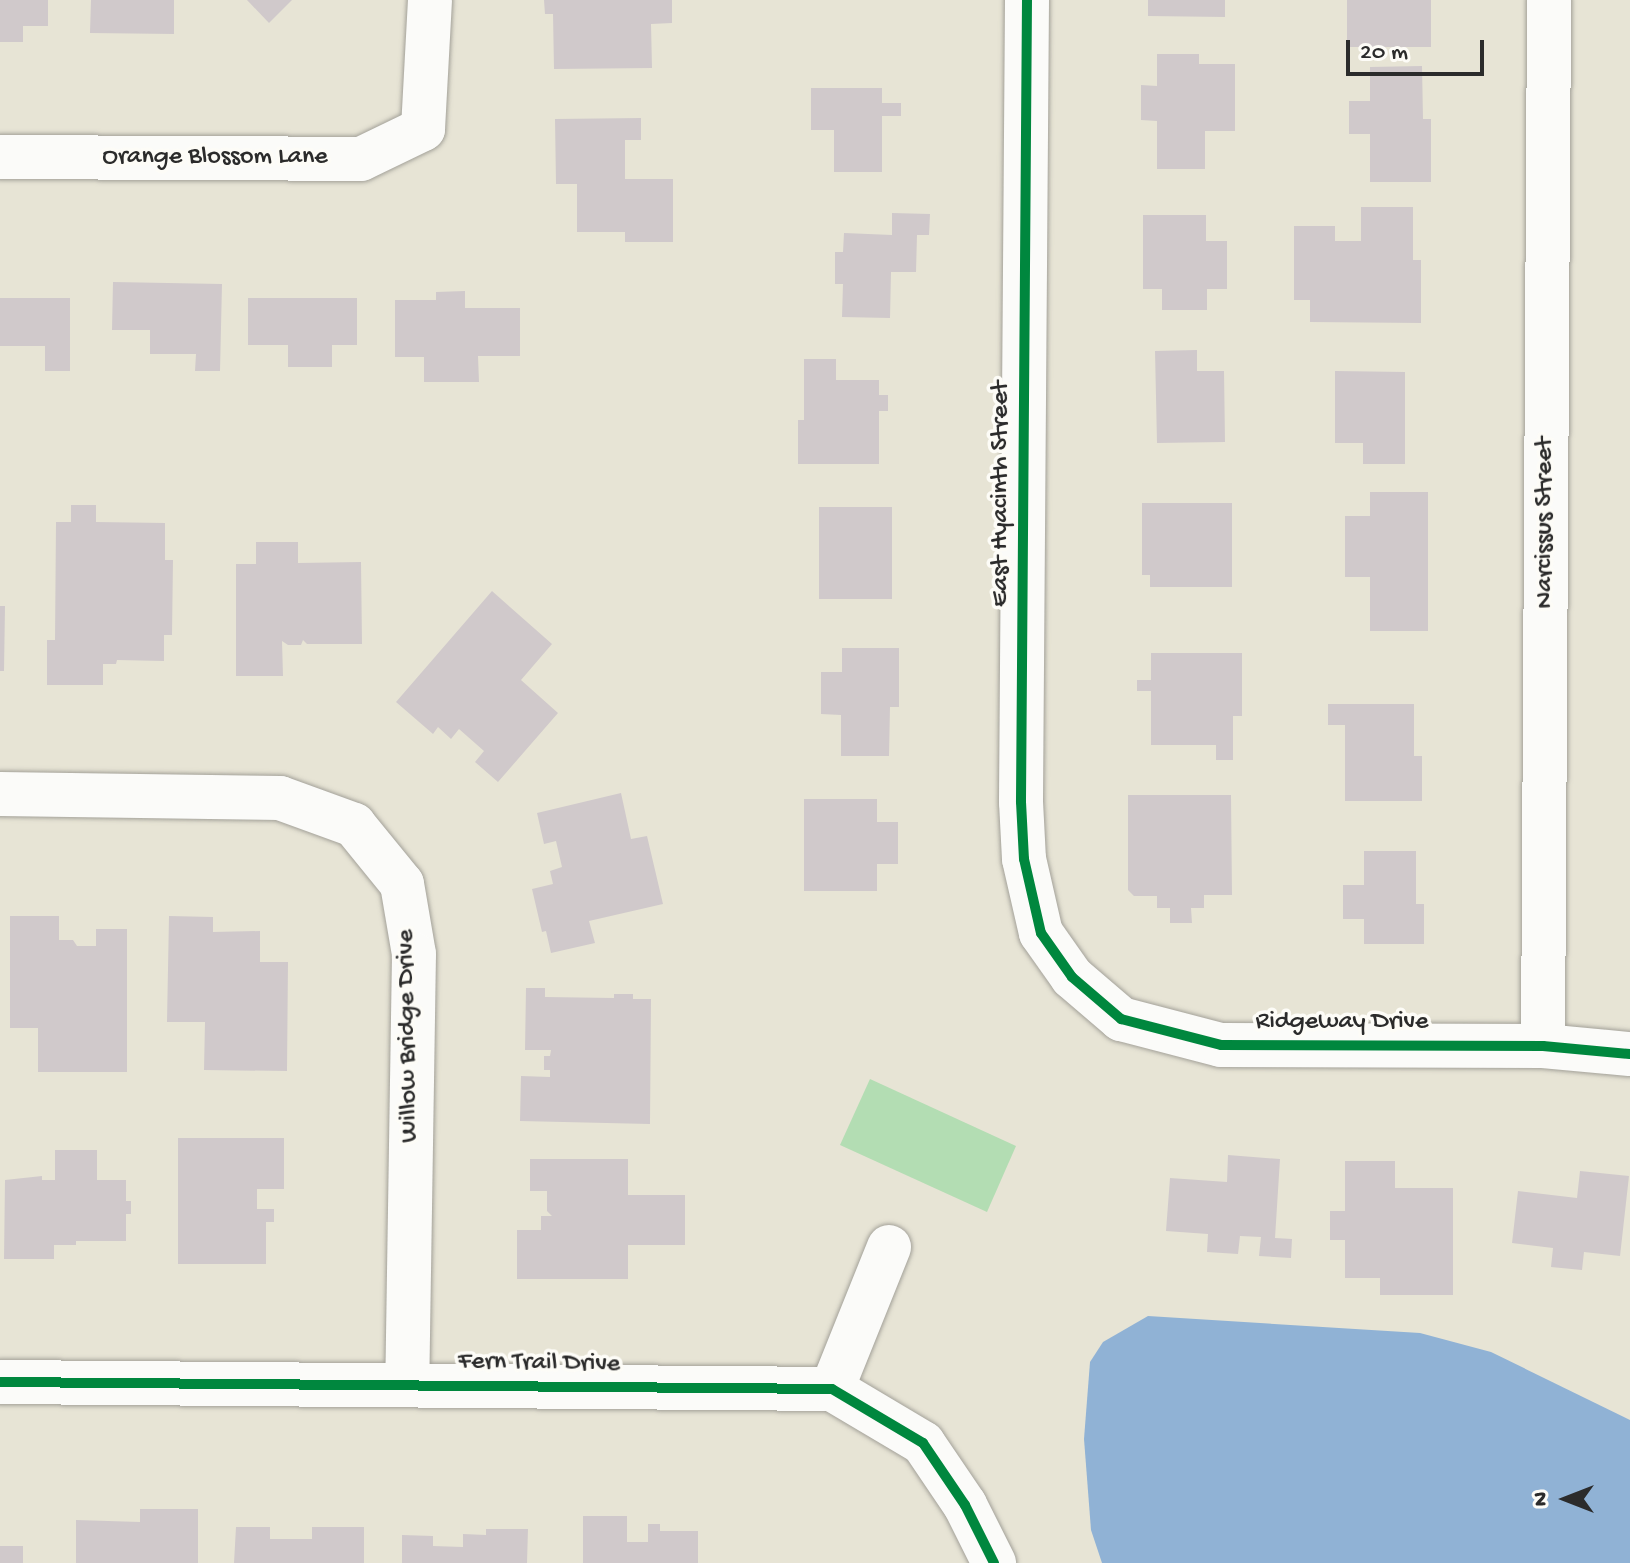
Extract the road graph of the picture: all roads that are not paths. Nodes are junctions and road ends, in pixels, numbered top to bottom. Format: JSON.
{"nodes":[{"id":1,"x":430,"y":0,"type":"edge"},
{"id":2,"x":1027,"y":0,"type":"edge"},
{"id":3,"x":1549,"y":0,"type":"edge"},
{"id":4,"x":0,"y":157,"type":"edge"},
{"id":5,"x":0,"y":794,"type":"edge"},
{"id":6,"x":1072,"y":977,"type":"joint"},
{"id":7,"x":1543,"y":1046,"type":"junction"},
{"id":8,"x":1630,"y":1054,"type":"edge"},
{"id":9,"x":889,"y":1247,"type":"dead end"},
{"id":10,"x":0,"y":1382,"type":"edge"},
{"id":11,"x":407,"y":1384,"type":"junction"},
{"id":12,"x":832,"y":1389,"type":"junction"},
{"id":13,"x":994,"y":1563,"type":"edge"}],
"edges":[{"from":1,"to":4,"type":"street","name":"Orange Blossom Lane"},
{"from":2,"to":6,"type":"street","name":"East Hyacinth Street"},
{"from":3,"to":7,"type":"street","name":"Narcissus Street"},
{"from":5,"to":11,"type":"street","name":"Willow Bridge Drive"},
{"from":6,"to":7,"type":"street","name":"Ridgeway Drive"},
{"from":7,"to":8,"type":"street","name":"Ridgeway Drive"},
{"from":9,"to":12,"type":"street"},
{"from":10,"to":11,"type":"street","name":"Fern Trail Drive"},
{"from":11,"to":12,"type":"street","name":"Fern Trail Drive"},
{"from":12,"to":13,"type":"street"}]}
